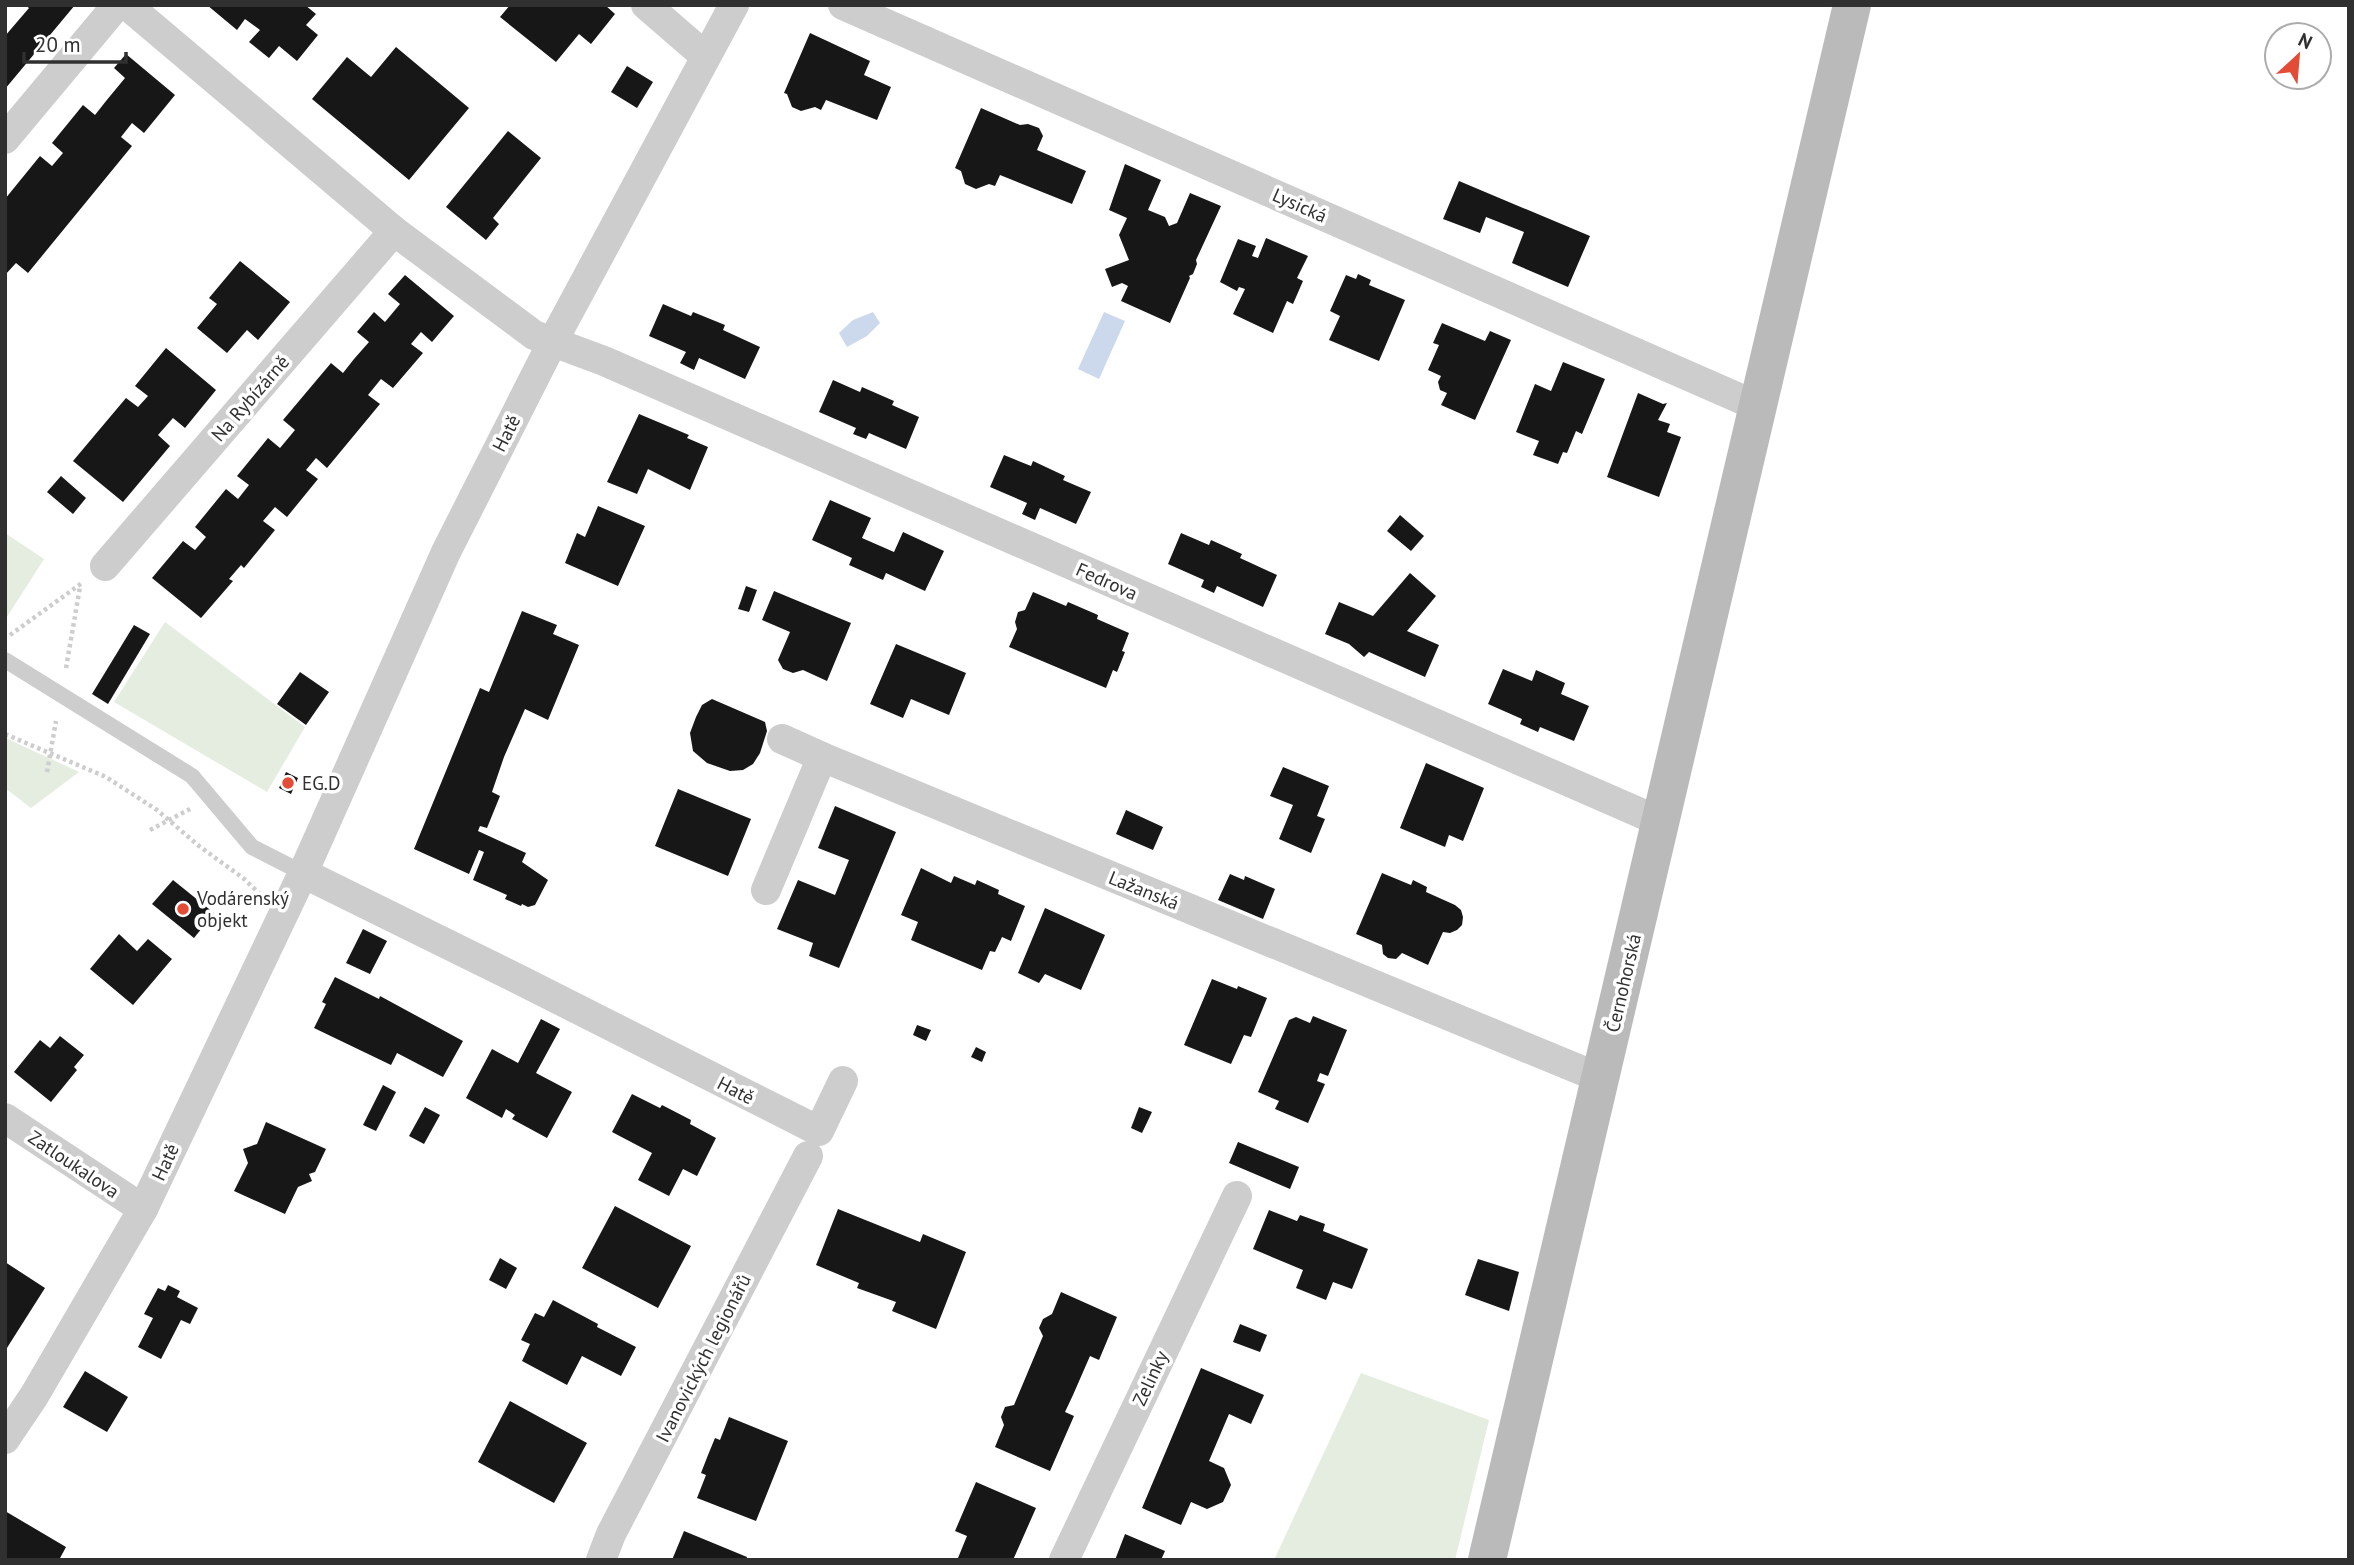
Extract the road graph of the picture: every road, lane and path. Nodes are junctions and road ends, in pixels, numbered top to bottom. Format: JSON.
{"nodes":[{"id":1,"x":117,"y":5,"type":"edge"},
{"id":2,"x":127,"y":5,"type":"edge"},
{"id":3,"x":646,"y":5,"type":"edge"},
{"id":4,"x":734,"y":5,"type":"edge"},
{"id":5,"x":843,"y":5,"type":"edge"},
{"id":6,"x":1852,"y":5,"type":"edge"},
{"id":7,"x":705,"y":56,"type":"junction"},
{"id":8,"x":5,"y":139,"type":"edge"},
{"id":9,"x":394,"y":230,"type":"junction"},
{"id":10,"x":552,"y":343,"type":"junction"},
{"id":11,"x":1757,"y":406,"type":"junction"},
{"id":12,"x":105,"y":566,"type":"joint"},
{"id":13,"x":81,"y":584,"type":"junction"},
{"id":14,"x":5,"y":638,"type":"edge"},
{"id":15,"x":5,"y":660,"type":"edge"},
{"id":16,"x":66,"y":665,"type":"dead end"},
{"id":17,"x":61,"y":695,"type":"junction"},
{"id":18,"x":5,"y":734,"type":"edge"},
{"id":19,"x":782,"y":739,"type":"dead end"},
{"id":20,"x":51,"y":754,"type":"junction"},
{"id":21,"x":822,"y":757,"type":"junction"},
{"id":22,"x":47,"y":772,"type":"dead end"},
{"id":23,"x":211,"y":799,"type":"junction"},
{"id":24,"x":169,"y":820,"type":"junction"},
{"id":25,"x":1661,"y":822,"type":"junction"},
{"id":26,"x":150,"y":830,"type":"dead end"},
{"id":27,"x":303,"y":873,"type":"junction"},
{"id":28,"x":766,"y":890,"type":"dead end"},
{"id":29,"x":283,"y":915,"type":"junction"},
{"id":30,"x":1600,"y":1078,"type":"junction"},
{"id":31,"x":842,"y":1081,"type":"dead end"},
{"id":32,"x":5,"y":1118,"type":"edge"},
{"id":33,"x":808,"y":1156,"type":"dead end"},
{"id":34,"x":1237,"y":1196,"type":"dead end"},
{"id":35,"x":143,"y":1209,"type":"junction"},
{"id":36,"x":5,"y":1439,"type":"edge"},
{"id":37,"x":601,"y":1560,"type":"edge"},
{"id":38,"x":1063,"y":1560,"type":"edge"},
{"id":39,"x":1487,"y":1560,"type":"edge"}],
"edges":[{"from":1,"to":8,"type":"street"},
{"from":2,"to":9,"type":"street"},
{"from":3,"to":7,"type":"street"},
{"from":4,"to":7,"type":"street","name":"Hatě"},
{"from":5,"to":11,"type":"street","name":"Lysická"},
{"from":6,"to":11,"type":"street","name":"Černohorská"},
{"from":7,"to":10,"type":"street","name":"Hatě"},
{"from":9,"to":10,"type":"street"},
{"from":9,"to":12,"type":"street","name":"Na Rybízárně"},
{"from":10,"to":25,"type":"street","name":"Fedrova"},
{"from":10,"to":27,"type":"street","name":"Hatě"},
{"from":11,"to":25,"type":"street","name":"Černohorská"},
{"from":12,"to":13,"type":"path"},
{"from":13,"to":14,"type":"path"},
{"from":13,"to":16,"type":"path"},
{"from":15,"to":17,"type":"lane"},
{"from":17,"to":20,"type":"path"},
{"from":17,"to":23,"type":"lane"},
{"from":18,"to":20,"type":"path"},
{"from":19,"to":21,"type":"street","name":"Lažanská"},
{"from":20,"to":22,"type":"path"},
{"from":20,"to":24,"type":"path"},
{"from":21,"to":28,"type":"street"},
{"from":21,"to":30,"type":"street","name":"Lažanská"},
{"from":23,"to":24,"type":"path"},
{"from":23,"to":27,"type":"lane"},
{"from":24,"to":26,"type":"path"},
{"from":24,"to":29,"type":"path"},
{"from":25,"to":30,"type":"street","name":"Černohorská"},
{"from":27,"to":29,"type":"street","name":"Hatě"},
{"from":27,"to":31,"type":"street","name":"Hatě"},
{"from":29,"to":35,"type":"street","name":"Hatě"},
{"from":30,"to":39,"type":"street","name":"Černohorská"},
{"from":32,"to":35,"type":"street","name":"Zatloukalova"},
{"from":33,"to":37,"type":"street","name":"Ivanovických legionářů"},
{"from":34,"to":38,"type":"street","name":"Zelinky"},
{"from":35,"to":36,"type":"street","name":"Hatě"}]}
